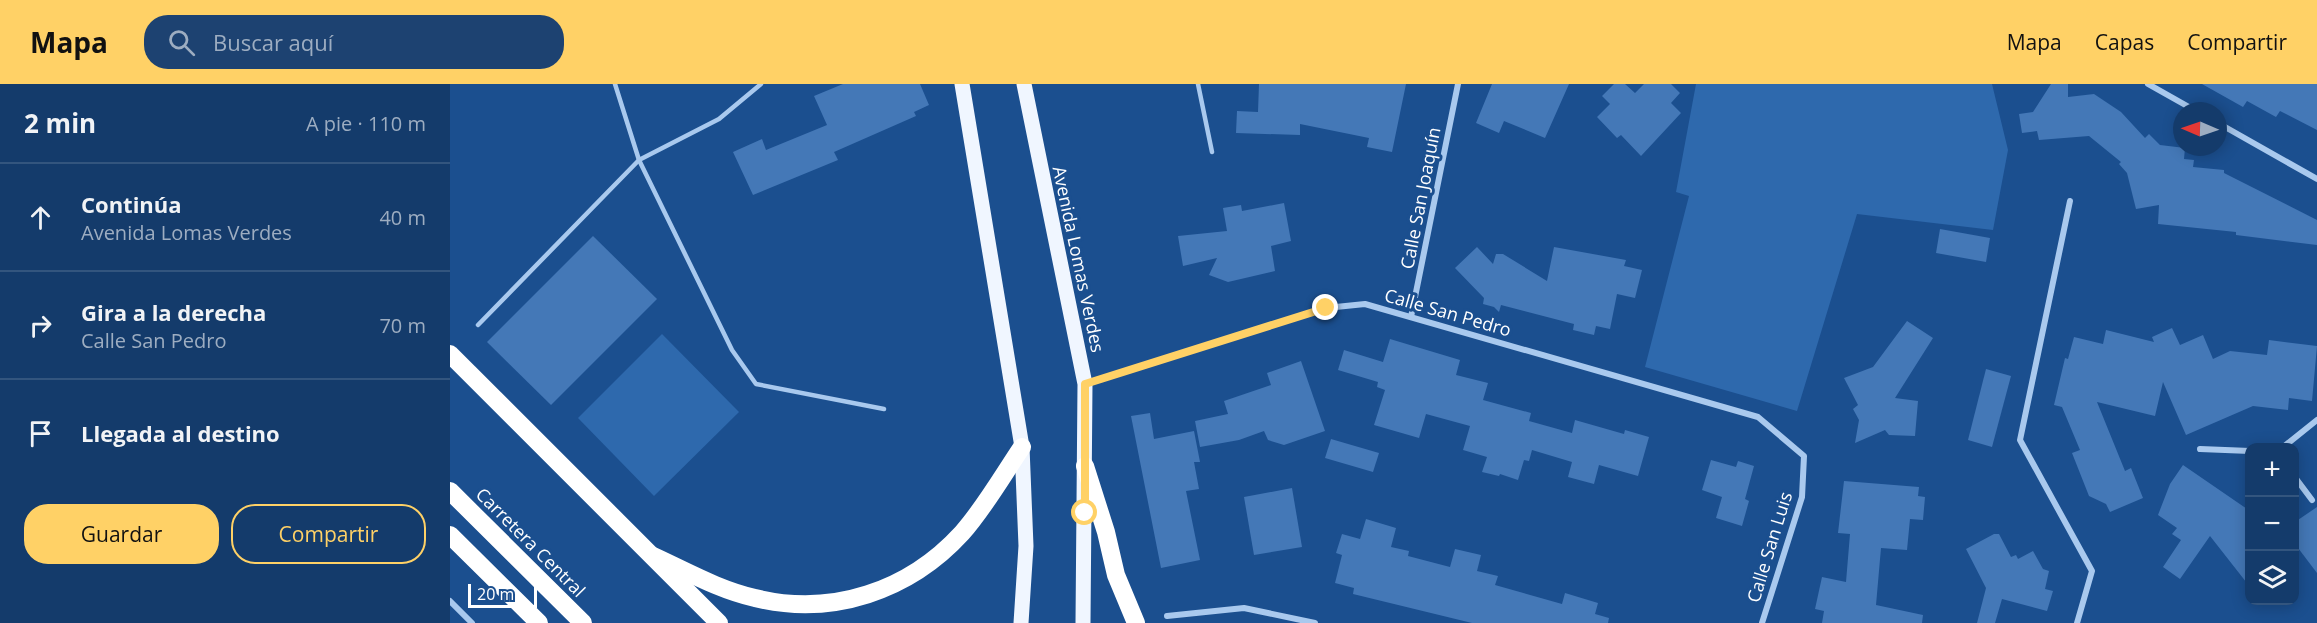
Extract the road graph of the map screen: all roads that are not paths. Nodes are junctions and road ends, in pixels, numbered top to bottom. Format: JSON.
{"nodes":[{"id":1,"x":615,"y":84,"type":"edge"},
{"id":2,"x":761,"y":84,"type":"edge"},
{"id":3,"x":962,"y":84,"type":"edge"},
{"id":4,"x":1024,"y":84,"type":"edge"},
{"id":5,"x":1198,"y":84,"type":"edge"},
{"id":6,"x":1458,"y":84,"type":"edge"},
{"id":7,"x":2148,"y":84,"type":"edge"},
{"id":8,"x":2180,"y":102,"type":"edge"},
{"id":9,"x":2227,"y":128,"type":"edge"},
{"id":10,"x":1212,"y":152,"type":"dead end"},
{"id":11,"x":639,"y":160,"type":"junction"},
{"id":12,"x":2317,"y":179,"type":"edge"},
{"id":13,"x":2070,"y":201,"type":"dead end"},
{"id":14,"x":1411,"y":317,"type":"junction"},
{"id":15,"x":478,"y":325,"type":"dead end"},
{"id":16,"x":450,"y":354,"type":"edge"},
{"id":17,"x":1085,"y":384,"type":"junction"},
{"id":18,"x":884,"y":409,"type":"dead end"},
{"id":19,"x":2317,"y":420,"type":"edge"},
{"id":20,"x":2287,"y":443,"type":"edge"},
{"id":21,"x":1022,"y":447,"type":"junction"},
{"id":22,"x":1794,"y":448,"type":"joint"},
{"id":23,"x":2199,"y":449,"type":"dead end"},
{"id":24,"x":2245,"y":451,"type":"edge"},
{"id":25,"x":1085,"y":466,"type":"junction"},
{"id":26,"x":2299,"y":482,"type":"edge"},
{"id":27,"x":450,"y":491,"type":"edge"},
{"id":28,"x":2312,"y":500,"type":"dead end"},
{"id":29,"x":450,"y":535,"type":"edge"},
{"id":30,"x":653,"y":556,"type":"junction"},
{"id":31,"x":450,"y":601,"type":"edge"},
{"id":32,"x":1167,"y":616,"type":"dead end"},
{"id":33,"x":2078,"y":622,"type":"edge"},
{"id":34,"x":472,"y":623,"type":"edge"},
{"id":35,"x":539,"y":623,"type":"edge"},
{"id":36,"x":583,"y":623,"type":"edge"},
{"id":37,"x":719,"y":623,"type":"edge"},
{"id":38,"x":1021,"y":623,"type":"edge"},
{"id":39,"x":1083,"y":623,"type":"edge"},
{"id":40,"x":1136,"y":623,"type":"edge"},
{"id":41,"x":1315,"y":623,"type":"edge"},
{"id":42,"x":1762,"y":623,"type":"edge"}],
"edges":[{"from":1,"to":11,"type":"lane"},
{"from":2,"to":11,"type":"lane"},
{"from":3,"to":21,"type":"main road"},
{"from":4,"to":17,"type":"main road","name":"Avenida Lomas Verdes"},
{"from":5,"to":10,"type":"lane"},
{"from":6,"to":14,"type":"street","name":"Calle San Joaquín"},
{"from":7,"to":8,"type":"street"},
{"from":9,"to":12,"type":"street"},
{"from":11,"to":15,"type":"lane"},
{"from":11,"to":18,"type":"lane"},
{"from":13,"to":33,"type":"street"},
{"from":14,"to":17,"type":"street","name":"Calle San Pedro"},
{"from":14,"to":22,"type":"street","name":"Calle San Pedro"},
{"from":16,"to":30,"type":"highway"},
{"from":17,"to":25,"type":"main road","name":"Avenida Lomas Verdes"},
{"from":19,"to":20,"type":"street"},
{"from":21,"to":30,"type":"highway"},
{"from":21,"to":38,"type":"main road"},
{"from":22,"to":42,"type":"street","name":"Calle San Luis"},
{"from":23,"to":24,"type":"street"},
{"from":25,"to":39,"type":"main road","name":"Avenida Lomas Verdes"},
{"from":25,"to":40,"type":"highway"},
{"from":26,"to":28,"type":"street"},
{"from":27,"to":36,"type":"highway","name":"Carretera Central"},
{"from":29,"to":35,"type":"highway"},
{"from":30,"to":37,"type":"highway"},
{"from":31,"to":34,"type":"street"},
{"from":32,"to":41,"type":"street"}]}
